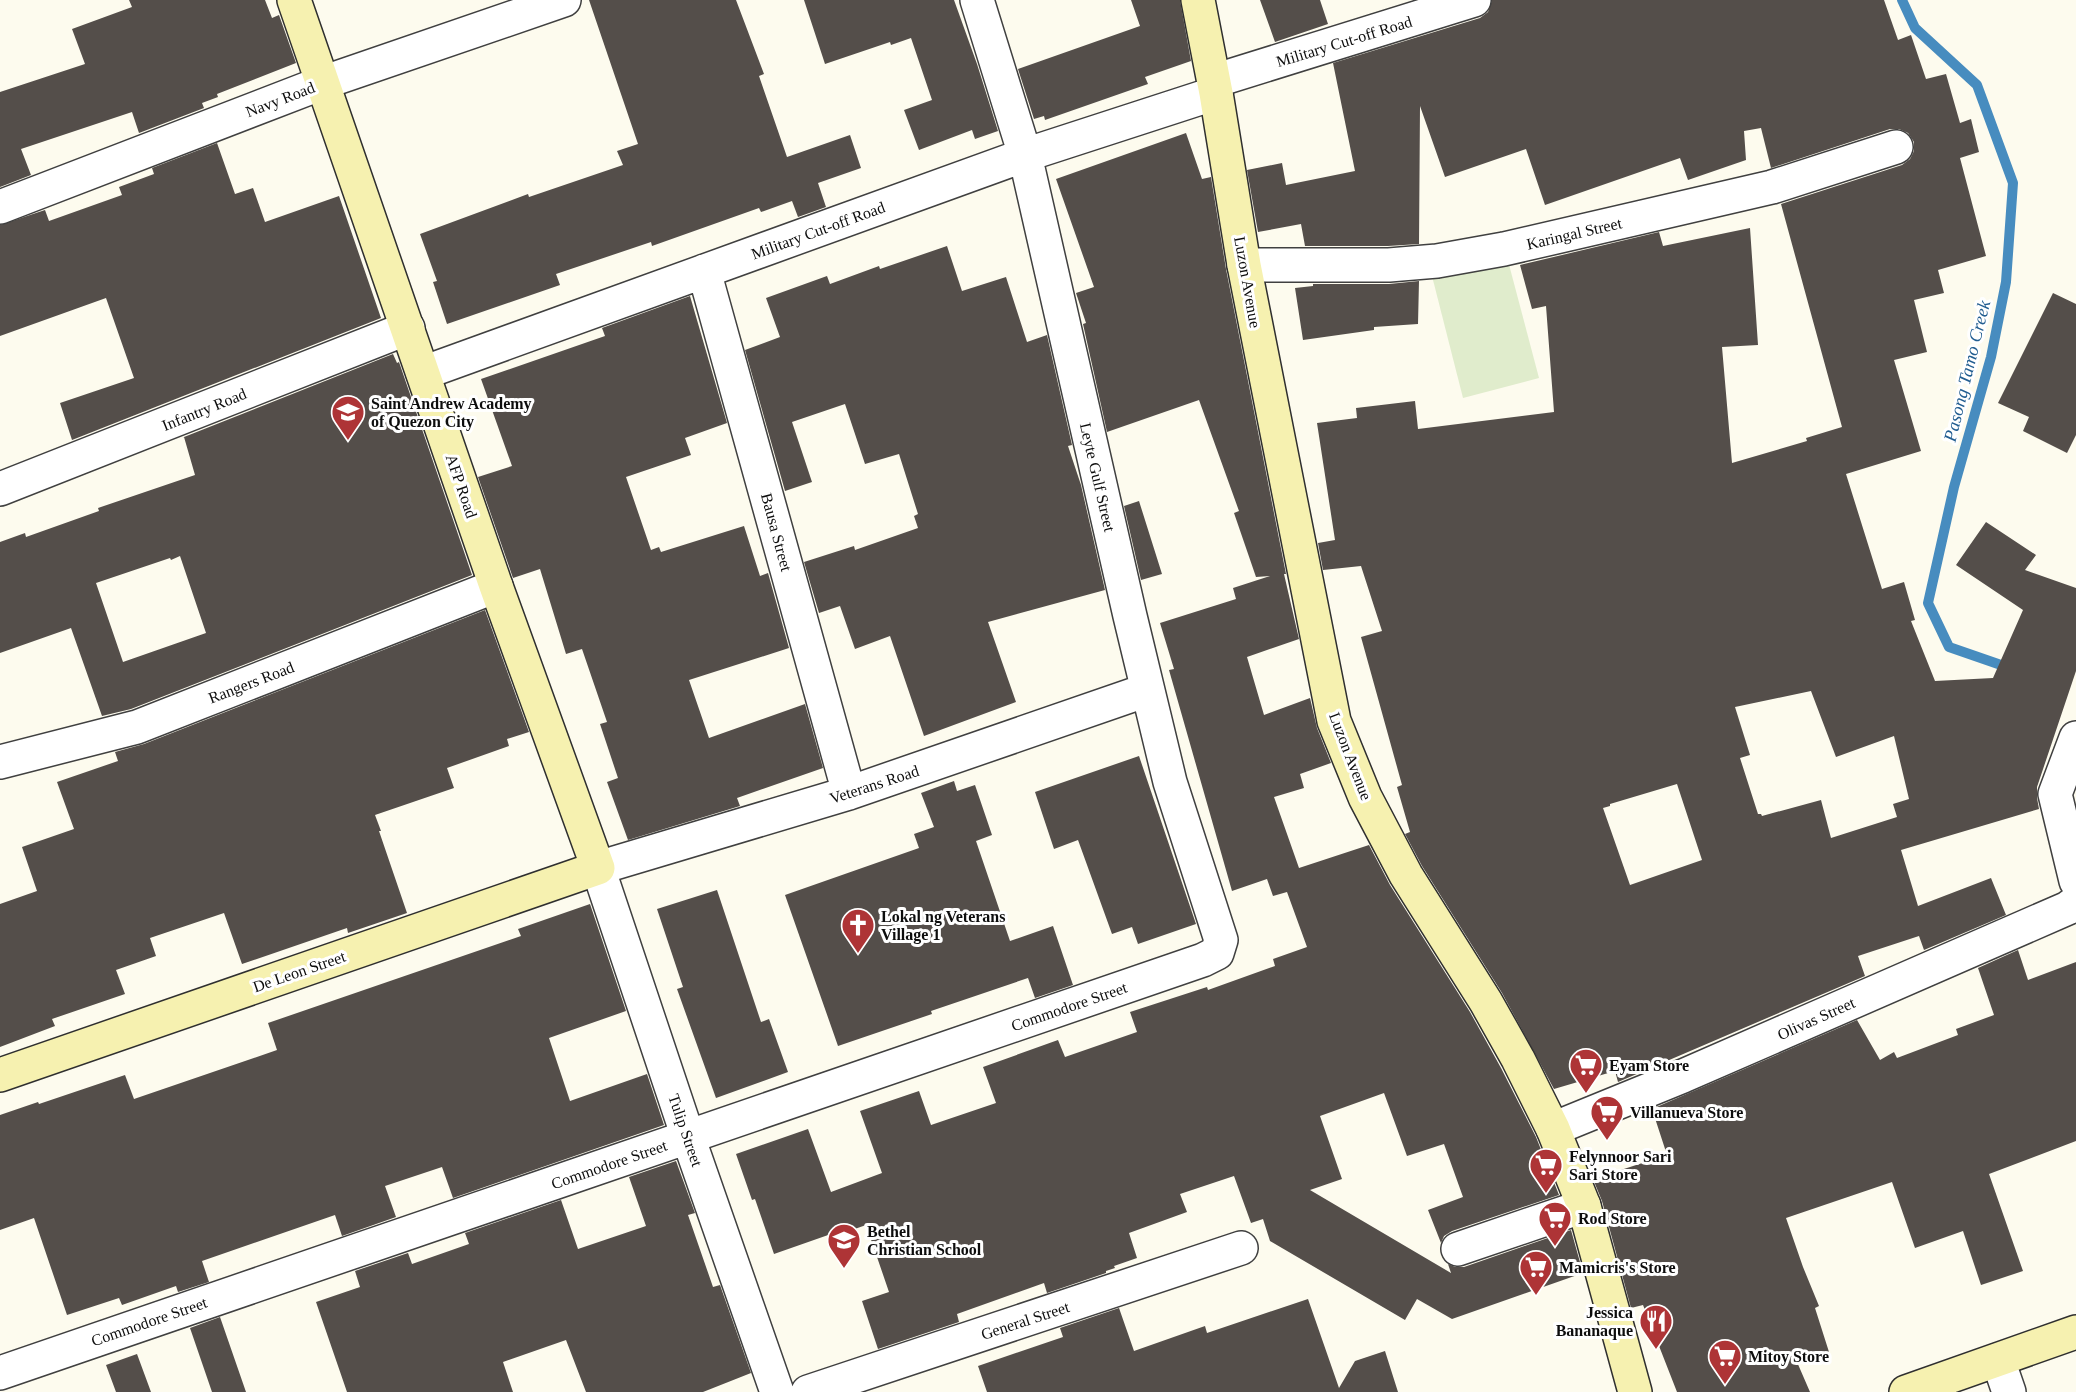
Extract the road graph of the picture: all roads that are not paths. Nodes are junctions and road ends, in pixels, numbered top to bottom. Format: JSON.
{"nodes":[{"id":1,"x":294,"y":0,"type":"edge"},
{"id":2,"x":564,"y":0,"type":"edge"},
{"id":3,"x":977,"y":0,"type":"edge"},
{"id":4,"x":1198,"y":0,"type":"edge"},
{"id":5,"x":1474,"y":0,"type":"edge"},
{"id":6,"x":322,"y":83,"type":"junction"},
{"id":7,"x":1215,"y":87,"type":"junction"},
{"id":8,"x":1896,"y":147,"type":"dead end"},
{"id":9,"x":1025,"y":155,"type":"junction"},
{"id":10,"x":0,"y":207,"type":"edge"},
{"id":11,"x":1244,"y":265,"type":"junction"},
{"id":12,"x":705,"y":271,"type":"junction"},
{"id":13,"x":408,"y":328,"type":"junction"},
{"id":14,"x":423,"y":373,"type":"junction"},
{"id":15,"x":0,"y":489,"type":"edge"},
{"id":16,"x":496,"y":586,"type":"junction"},
{"id":17,"x":1147,"y":690,"type":"junction"},
{"id":18,"x":2076,"y":738,"type":"edge"},
{"id":19,"x":0,"y":762,"type":"edge"},
{"id":20,"x":849,"y":793,"type":"junction"},
{"id":21,"x":598,"y":868,"type":"junction"},
{"id":22,"x":2076,"y":881,"type":"edge"},
{"id":23,"x":2076,"y":902,"type":"edge"},
{"id":24,"x":1217,"y":952,"type":"joint"},
{"id":25,"x":0,"y":1075,"type":"edge"},
{"id":26,"x":1554,"y":1129,"type":"junction"},
{"id":27,"x":688,"y":1137,"type":"junction"},
{"id":28,"x":1584,"y":1206,"type":"junction"},
{"id":29,"x":1241,"y":1248,"type":"dead end"},
{"id":30,"x":1458,"y":1249,"type":"dead end"},
{"id":31,"x":2076,"y":1332,"type":"edge"},
{"id":32,"x":1998,"y":1360,"type":"junction"},
{"id":33,"x":0,"y":1373,"type":"edge"},
{"id":34,"x":777,"y":1392,"type":"edge"},
{"id":35,"x":808,"y":1392,"type":"edge"},
{"id":36,"x":1635,"y":1392,"type":"edge"},
{"id":37,"x":1906,"y":1392,"type":"edge"},
{"id":38,"x":2009,"y":1392,"type":"edge"}],
"edges":[{"from":1,"to":6,"type":"street","name":"AFP Road"},
{"from":2,"to":6,"type":"street","name":"Navy Road"},
{"from":3,"to":9,"type":"street","name":"Leyte Gulf Street"},
{"from":4,"to":7,"type":"street","name":"Luzon Avenue"},
{"from":5,"to":7,"type":"street","name":"Military Cut-off Road"},
{"from":6,"to":10,"type":"street","name":"Navy Road"},
{"from":6,"to":13,"type":"street","name":"AFP Road"},
{"from":7,"to":9,"type":"street","name":"Military Cut-off Road"},
{"from":7,"to":11,"type":"street","name":"Luzon Avenue"},
{"from":8,"to":11,"type":"street","name":"Karingal Street"},
{"from":9,"to":12,"type":"street","name":"Military Cut-off Road"},
{"from":9,"to":17,"type":"street","name":"Leyte Gulf Street"},
{"from":11,"to":26,"type":"street","name":"Luzon Avenue"},
{"from":12,"to":14,"type":"street","name":"Military Cut-off Road"},
{"from":12,"to":20,"type":"street","name":"Bausa Street"},
{"from":13,"to":14,"type":"street","name":"AFP Road"},
{"from":13,"to":15,"type":"street","name":"Infantry Road"},
{"from":14,"to":16,"type":"street","name":"AFP Road"},
{"from":16,"to":19,"type":"street","name":"Rangers Road"},
{"from":16,"to":21,"type":"street","name":"AFP Road"},
{"from":17,"to":20,"type":"street","name":"Veterans Road"},
{"from":17,"to":24,"type":"street","name":"Leyte Gulf Street"},
{"from":18,"to":22,"type":"street"},
{"from":20,"to":21,"type":"street","name":"Veterans Road"},
{"from":21,"to":25,"type":"street","name":"De Leon Street"},
{"from":21,"to":27,"type":"street","name":"Tulip Street"},
{"from":23,"to":26,"type":"street","name":"Olivas Street"},
{"from":24,"to":27,"type":"street","name":"Commodore Street"},
{"from":26,"to":28,"type":"street","name":"Luzon Avenue"},
{"from":27,"to":33,"type":"street","name":"Commodore Street"},
{"from":27,"to":34,"type":"street","name":"Tulip Street"},
{"from":28,"to":30,"type":"street"},
{"from":28,"to":36,"type":"street","name":"Luzon Avenue"},
{"from":29,"to":35,"type":"street","name":"General Street"},
{"from":31,"to":32,"type":"street"},
{"from":32,"to":37,"type":"street"},
{"from":32,"to":38,"type":"street"}]}
